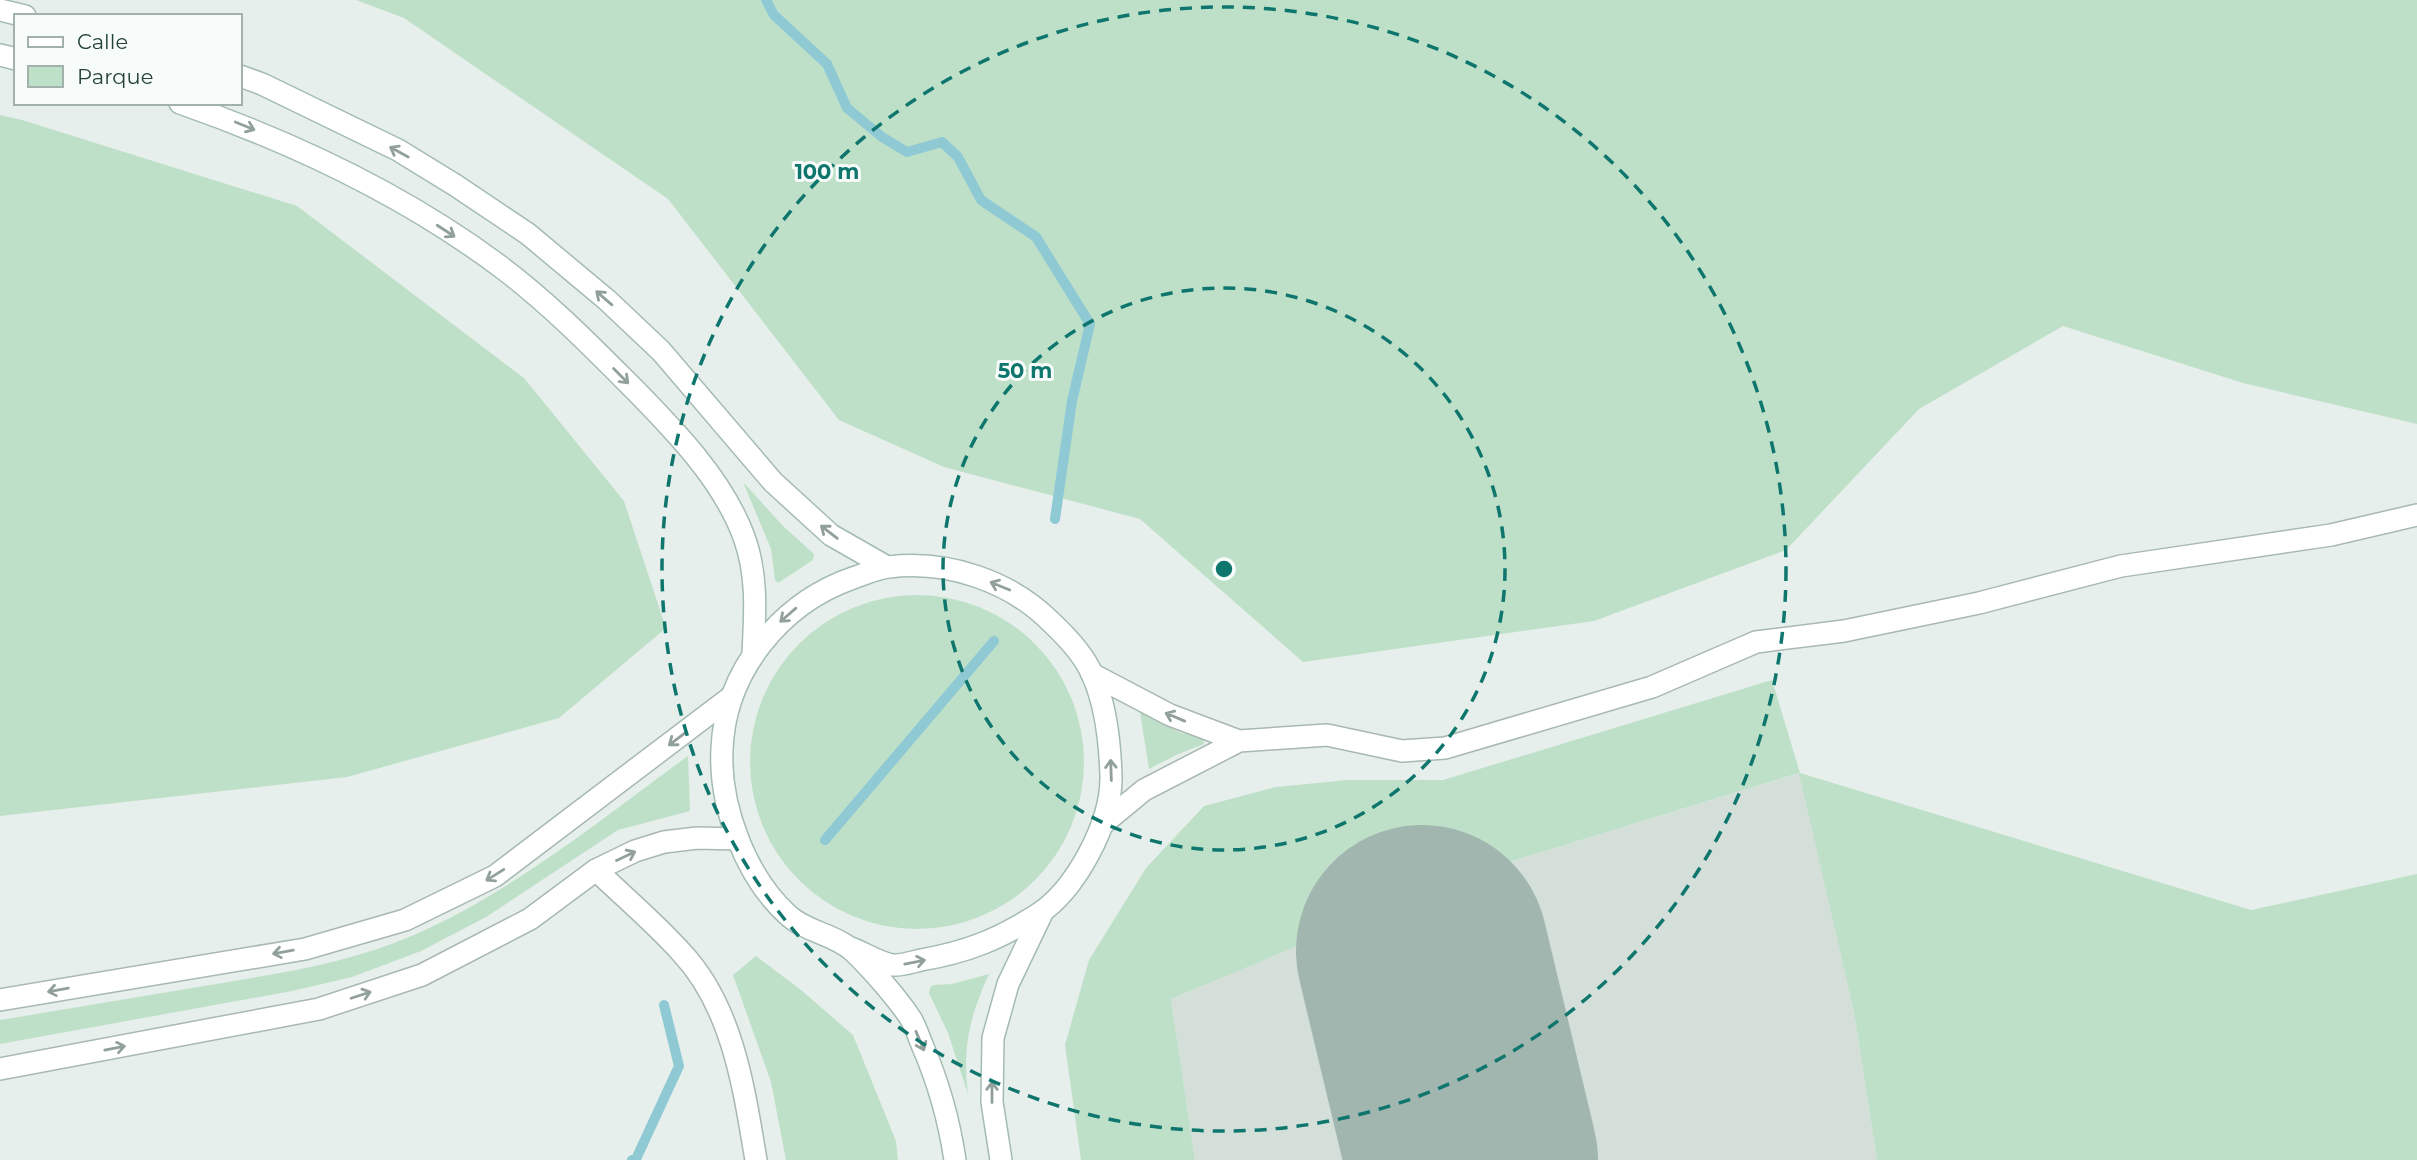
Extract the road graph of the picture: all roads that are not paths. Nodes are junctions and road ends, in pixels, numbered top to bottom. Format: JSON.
{"nodes":[{"id":1,"x":242,"y":77,"type":"edge"},
{"id":2,"x":186,"y":105,"type":"edge"},
{"id":3,"x":2417,"y":515,"type":"edge"},
{"id":4,"x":887,"y":567,"type":"junction"},
{"id":5,"x":753,"y":653,"type":"junction"},
{"id":6,"x":1092,"y":674,"type":"junction"},
{"id":7,"x":732,"y":697,"type":"junction"},
{"id":8,"x":1239,"y":741,"type":"junction"},
{"id":9,"x":1104,"y":823,"type":"junction"},
{"id":10,"x":737,"y":839,"type":"junction"},
{"id":11,"x":596,"y":870,"type":"junction"},
{"id":12,"x":1043,"y":911,"type":"junction"},
{"id":13,"x":851,"y":948,"type":"junction"},
{"id":14,"x":0,"y":1000,"type":"edge"},
{"id":15,"x":0,"y":1069,"type":"edge"},
{"id":16,"x":756,"y":1160,"type":"edge"},
{"id":17,"x":955,"y":1160,"type":"edge"},
{"id":18,"x":1001,"y":1160,"type":"edge"}],
"edges":[{"from":4,"to":1,"type":"main road","one_way":true},
{"from":2,"to":5,"type":"main road","one_way":true},
{"from":3,"to":8,"type":"main road"},
{"from":4,"to":5,"type":"main road","one_way":true},
{"from":6,"to":4,"type":"main road","one_way":true},
{"from":5,"to":7,"type":"main road"},
{"from":8,"to":6,"type":"main road","one_way":true},
{"from":9,"to":6,"type":"main road","one_way":true},
{"from":7,"to":10,"type":"main road"},
{"from":7,"to":14,"type":"main road","one_way":true},
{"from":8,"to":9,"type":"main road"},
{"from":9,"to":12,"type":"main road"},
{"from":11,"to":10,"type":"main road","one_way":true},
{"from":10,"to":13,"type":"main road"},
{"from":15,"to":11,"type":"main road","one_way":true},
{"from":11,"to":16,"type":"main road"},
{"from":13,"to":12,"type":"main road","one_way":true},
{"from":18,"to":12,"type":"main road","one_way":true},
{"from":13,"to":17,"type":"main road","one_way":true}]}
